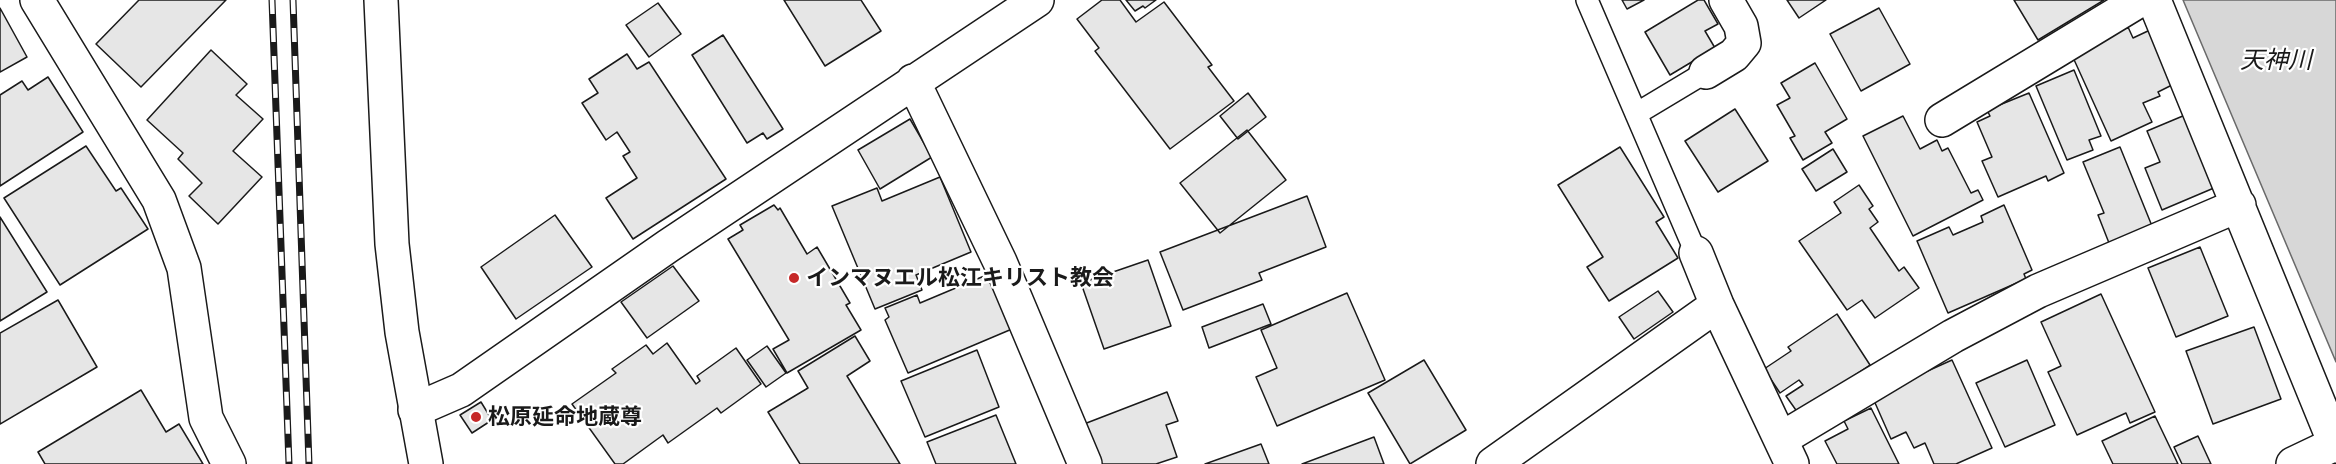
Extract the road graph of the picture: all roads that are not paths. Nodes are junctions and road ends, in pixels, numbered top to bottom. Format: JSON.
{"nodes":[{"id":1,"x":37,"y":0,"type":"edge"},
{"id":2,"x":381,"y":0,"type":"edge"},
{"id":3,"x":1037,"y":0,"type":"edge"},
{"id":4,"x":1587,"y":0,"type":"edge"},
{"id":5,"x":1726,"y":0,"type":"edge"},
{"id":6,"x":2140,"y":0,"type":"edge"},
{"id":7,"x":2154,"y":0,"type":"edge"},
{"id":8,"x":1706,"y":72,"type":"joint"},
{"id":9,"x":913,"y":81,"type":"junction"},
{"id":10,"x":1636,"y":114,"type":"junction"},
{"id":11,"x":1942,"y":120,"type":"dead end"},
{"id":12,"x":2239,"y":205,"type":"junction"},
{"id":13,"x":1696,"y":253,"type":"joint"},
{"id":14,"x":1717,"y":305,"type":"junction"},
{"id":15,"x":415,"y":410,"type":"junction"},
{"id":16,"x":2336,"y":445,"type":"edge"},
{"id":17,"x":1786,"y":451,"type":"edge"},
{"id":18,"x":229,"y":464,"type":"edge"},
{"id":19,"x":426,"y":464,"type":"edge"},
{"id":20,"x":1085,"y":464,"type":"edge"},
{"id":21,"x":1493,"y":464,"type":"edge"},
{"id":22,"x":2293,"y":464,"type":"edge"}],
"edges":[{"from":1,"to":18,"type":"street"},
{"from":2,"to":15,"type":"street"},
{"from":3,"to":9,"type":"street"},
{"from":4,"to":10,"type":"lane"},
{"from":5,"to":8,"type":"street"},
{"from":6,"to":11,"type":"street"},
{"from":7,"to":12,"type":"street"},
{"from":8,"to":10,"type":"lane"},
{"from":9,"to":15,"type":"street"},
{"from":9,"to":20,"type":"street"},
{"from":10,"to":13,"type":"lane"},
{"from":12,"to":16,"type":"street"},
{"from":12,"to":17,"type":"street"},
{"from":13,"to":14,"type":"street"},
{"from":14,"to":17,"type":"street"},
{"from":14,"to":21,"type":"street"},
{"from":15,"to":19,"type":"street"},
{"from":16,"to":22,"type":"street"}]}
